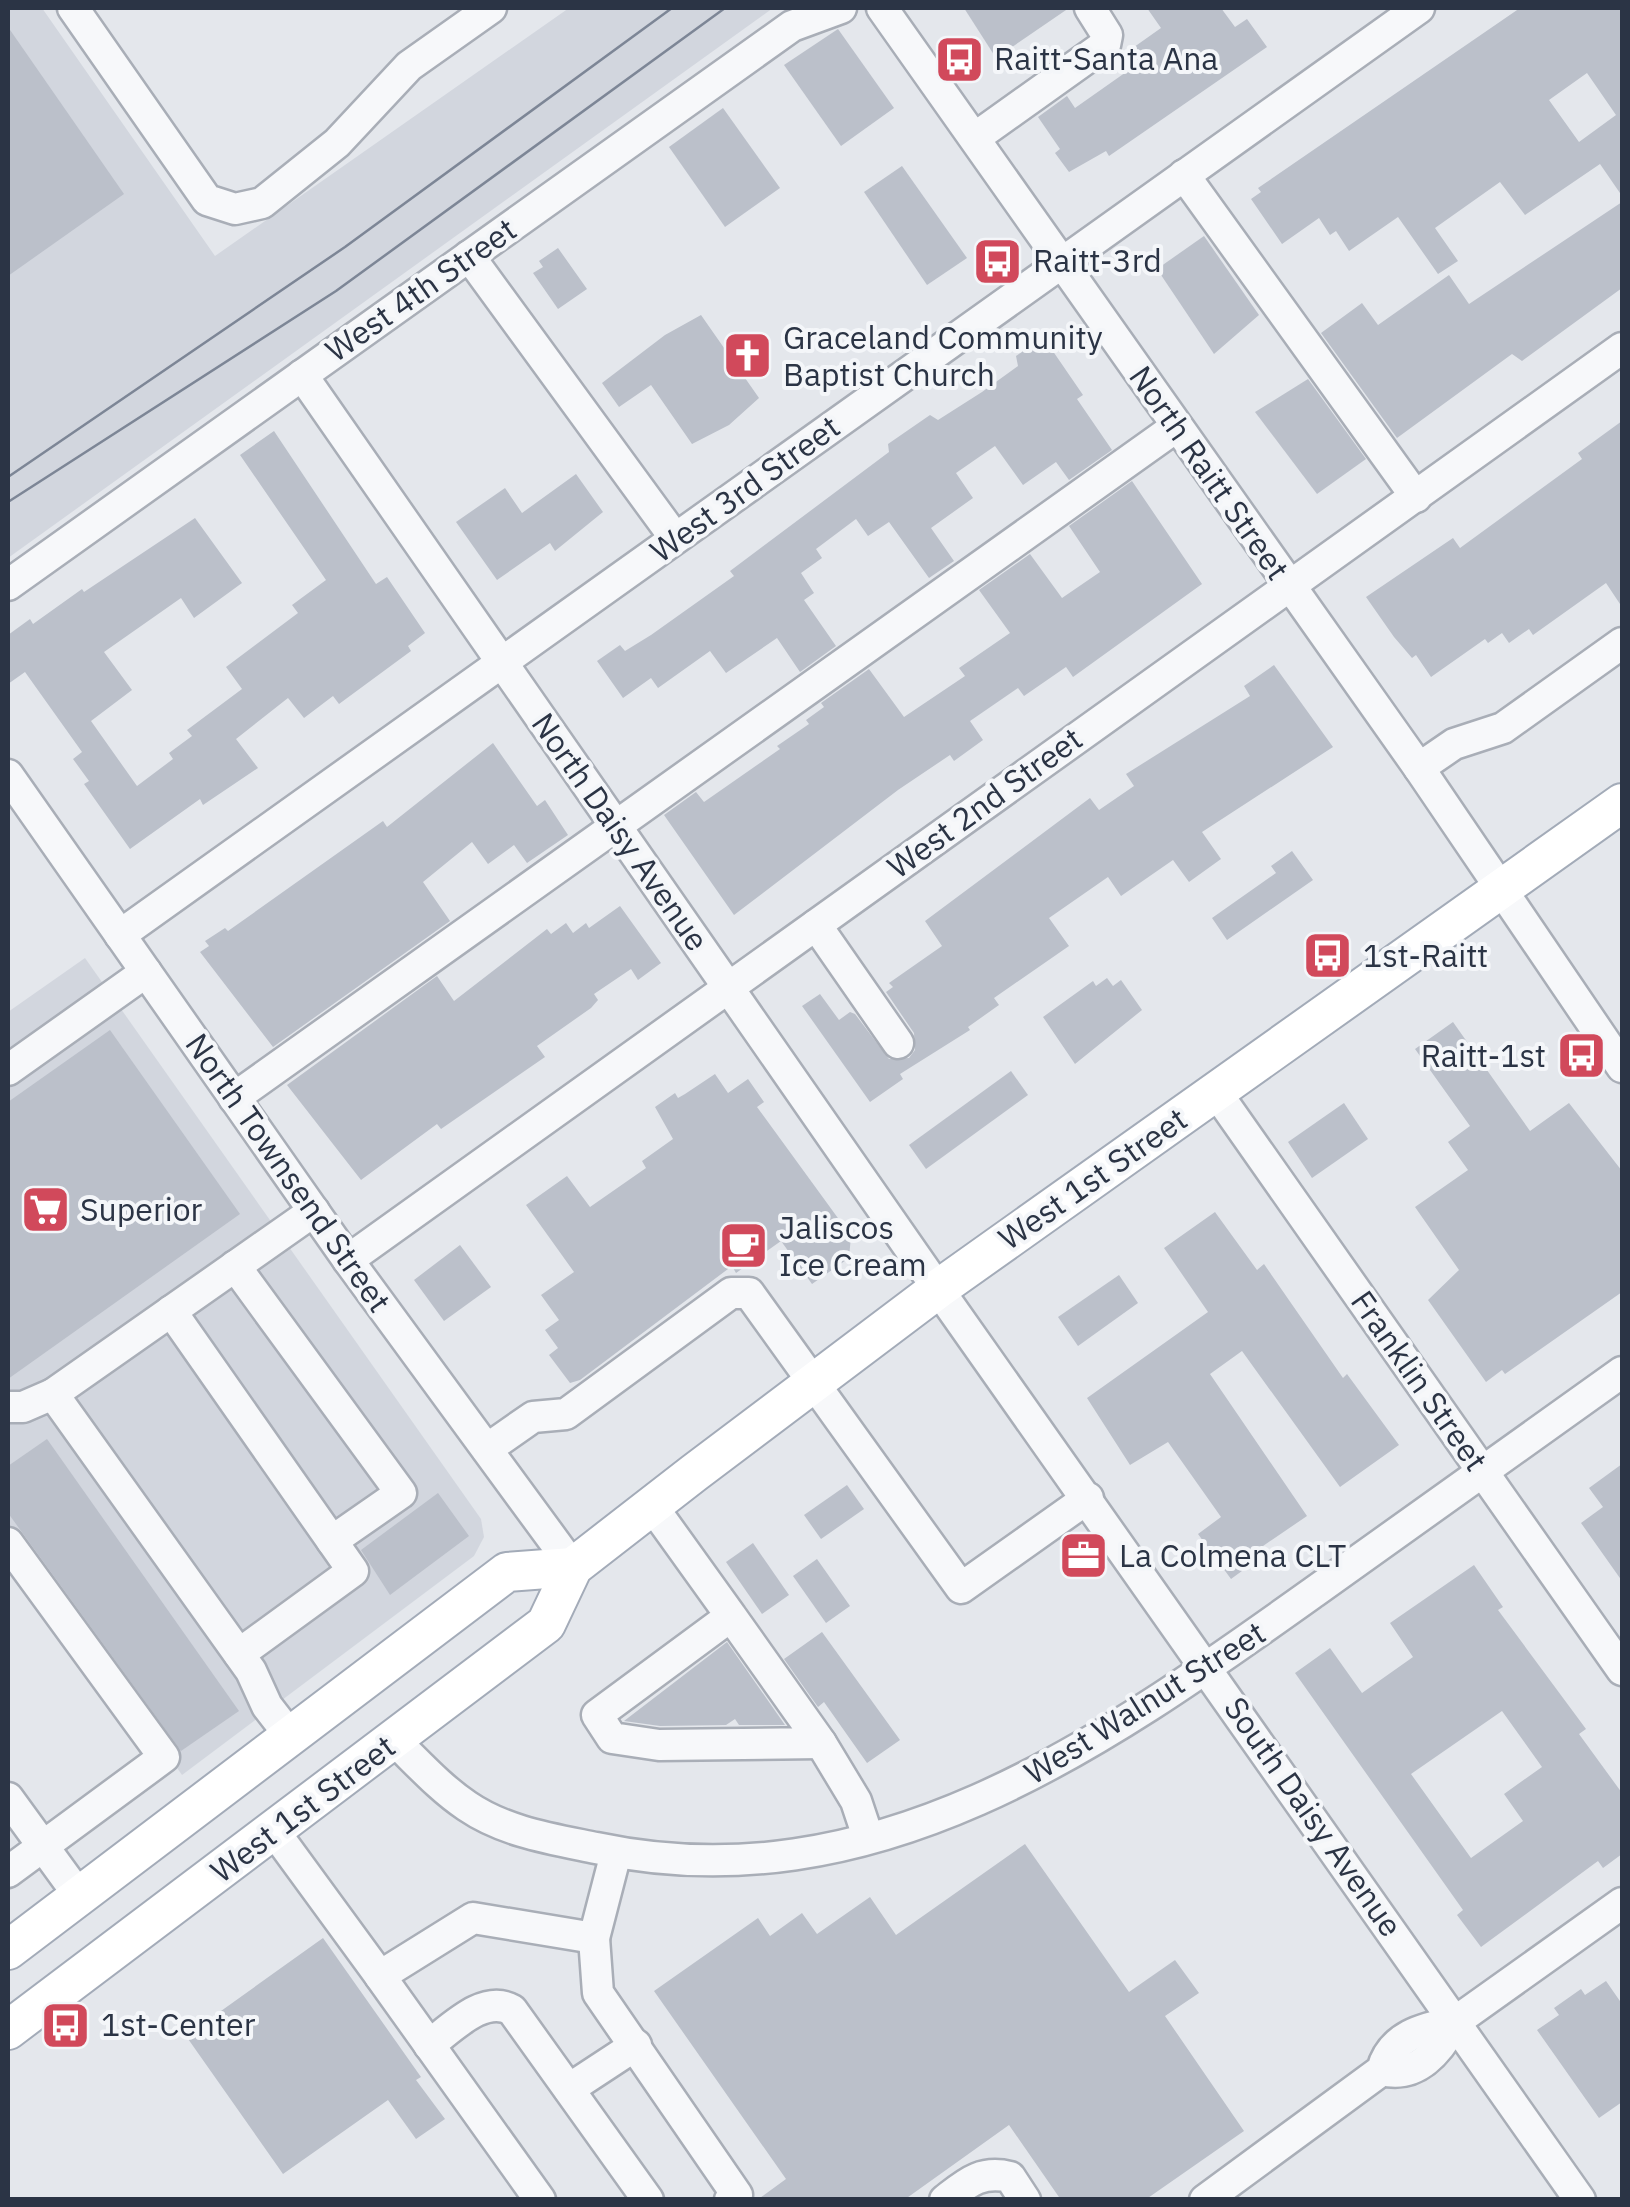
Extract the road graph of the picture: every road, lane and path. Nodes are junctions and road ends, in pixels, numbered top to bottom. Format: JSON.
{"nodes":[{"id":1,"x":73,"y":8,"type":"edge"},
{"id":2,"x":492,"y":8,"type":"edge"},
{"id":3,"x":842,"y":8,"type":"edge"},
{"id":4,"x":882,"y":8,"type":"edge"},
{"id":5,"x":1090,"y":8,"type":"edge"},
{"id":6,"x":1418,"y":8,"type":"edge"},
{"id":7,"x":976,"y":137,"type":"junction"},
{"id":8,"x":1184,"y":175,"type":"junction"},
{"id":9,"x":469,"y":256,"type":"junction"},
{"id":10,"x":1064,"y":261,"type":"junction"},
{"id":11,"x":1622,"y":348,"type":"edge"},
{"id":12,"x":302,"y":375,"type":"junction"},
{"id":13,"x":1176,"y":427,"type":"junction"},
{"id":14,"x":1416,"y":496,"type":"junction"},
{"id":15,"x":675,"y":538,"type":"junction"},
{"id":16,"x":8,"y":585,"type":"edge"},
{"id":17,"x":1286,"y":585,"type":"junction"},
{"id":18,"x":1622,"y":643,"type":"edge"},
{"id":19,"x":502,"y":662,"type":"junction"},
{"id":20,"x":1419,"y":768,"type":"junction"},
{"id":21,"x":8,"y":775,"type":"edge"},
{"id":22,"x":1622,"y":806,"type":"edge"},
{"id":23,"x":614,"y":824,"type":"junction"},
{"id":24,"x":1502,"y":888,"type":"junction"},
{"id":25,"x":816,"y":925,"type":"junction"},
{"id":26,"x":120,"y":935,"type":"junction"},
{"id":27,"x":146,"y":972,"type":"junction"},
{"id":28,"x":728,"y":988,"type":"junction"},
{"id":29,"x":898,"y":1043,"type":"dead end"},
{"id":30,"x":1622,"y":1067,"type":"edge"},
{"id":31,"x":8,"y":1070,"type":"edge"},
{"id":32,"x":1216,"y":1092,"type":"junction"},
{"id":33,"x":234,"y":1098,"type":"junction"},
{"id":34,"x":314,"y":1211,"type":"junction"},
{"id":35,"x":348,"y":1260,"type":"junction"},
{"id":36,"x":235,"y":1266,"type":"junction"},
{"id":37,"x":938,"y":1289,"type":"junction"},
{"id":38,"x":172,"y":1311,"type":"junction"},
{"id":39,"x":1622,"y":1372,"type":"edge"},
{"id":40,"x":814,"y":1381,"type":"junction"},
{"id":41,"x":53,"y":1394,"type":"junction"},
{"id":42,"x":8,"y":1407,"type":"edge"},
{"id":43,"x":488,"y":1450,"type":"junction"},
{"id":44,"x":1483,"y":1472,"type":"junction"},
{"id":45,"x":1088,"y":1498,"type":"junction"},
{"id":46,"x":652,"y":1506,"type":"junction"},
{"id":47,"x":332,"y":1541,"type":"junction"},
{"id":48,"x":8,"y":1543,"type":"edge"},
{"id":49,"x":573,"y":1567,"type":"junction"},
{"id":50,"x":731,"y":1616,"type":"junction"},
{"id":51,"x":238,"y":1654,"type":"junction"},
{"id":52,"x":1209,"y":1668,"type":"junction"},
{"id":53,"x":1622,"y":1670,"type":"edge"},
{"id":54,"x":291,"y":1737,"type":"junction"},
{"id":55,"x":394,"y":1740,"type":"junction"},
{"id":56,"x":821,"y":1743,"type":"junction"},
{"id":57,"x":8,"y":1798,"type":"edge"},
{"id":58,"x":274,"y":1831,"type":"junction"},
{"id":59,"x":868,"y":1838,"type":"junction"},
{"id":60,"x":42,"y":1847,"type":"junction"},
{"id":61,"x":616,"y":1853,"type":"junction"},
{"id":62,"x":8,"y":1872,"type":"edge"},
{"id":63,"x":80,"y":1898,"type":"junction"},
{"id":64,"x":1622,"y":1903,"type":"edge"},
{"id":65,"x":594,"y":1938,"type":"junction"},
{"id":66,"x":8,"y":1950,"type":"edge"},
{"id":67,"x":380,"y":1976,"type":"junction"},
{"id":68,"x":1455,"y":2022,"type":"junction"},
{"id":69,"x":8,"y":2030,"type":"edge"},
{"id":70,"x":429,"y":2044,"type":"junction"},
{"id":71,"x":636,"y":2045,"type":"junction"},
{"id":72,"x":569,"y":2090,"type":"junction"},
{"id":73,"x":540,"y":2200,"type":"edge"},
{"id":74,"x":648,"y":2200,"type":"edge"},
{"id":75,"x":730,"y":2200,"type":"edge"},
{"id":76,"x":944,"y":2200,"type":"edge"},
{"id":77,"x":1025,"y":2200,"type":"edge"},
{"id":78,"x":1206,"y":2200,"type":"edge"},
{"id":79,"x":1580,"y":2200,"type":"edge"}],
"edges":[{"from":1,"to":2,"type":"street"},
{"from":3,"to":9,"type":"street","name":"West 4th Street"},
{"from":4,"to":7,"type":"street","name":"North Raitt Street"},
{"from":5,"to":7,"type":"street"},
{"from":6,"to":8,"type":"street","name":"West 3rd Street"},
{"from":7,"to":10,"type":"street","name":"North Raitt Street"},
{"from":8,"to":10,"type":"street","name":"West 3rd Street"},
{"from":8,"to":14,"type":"street"},
{"from":9,"to":12,"type":"street","name":"West 4th Street"},
{"from":9,"to":15,"type":"street"},
{"from":10,"to":13,"type":"street","name":"North Raitt Street"},
{"from":10,"to":15,"type":"street","name":"West 3rd Street"},
{"from":11,"to":14,"type":"street","name":"West 2nd Street"},
{"from":12,"to":16,"type":"street","name":"West 4th Street"},
{"from":12,"to":19,"type":"street","name":"North Daisy Avenue"},
{"from":13,"to":17,"type":"street","name":"North Raitt Street"},
{"from":13,"to":23,"type":"street"},
{"from":14,"to":17,"type":"street","name":"West 2nd Street"},
{"from":15,"to":19,"type":"street","name":"West 3rd Street"},
{"from":17,"to":20,"type":"street","name":"North Raitt Street"},
{"from":17,"to":25,"type":"street","name":"West 2nd Street"},
{"from":18,"to":20,"type":"street"},
{"from":19,"to":23,"type":"street","name":"North Daisy Avenue"},
{"from":19,"to":26,"type":"street","name":"West 3rd Street"},
{"from":20,"to":24,"type":"street","name":"North Raitt Street"},
{"from":21,"to":26,"type":"street","name":"North Townsend Street"},
{"from":22,"to":24,"type":"main road","name":"West 1st Street"},
{"from":23,"to":28,"type":"street","name":"North Daisy Avenue"},
{"from":23,"to":33,"type":"street"},
{"from":24,"to":30,"type":"street","name":"North Raitt Street"},
{"from":24,"to":32,"type":"main road","name":"West 1st Street"},
{"from":25,"to":28,"type":"street","name":"West 2nd Street"},
{"from":25,"to":29,"type":"street"},
{"from":26,"to":27,"type":"street","name":"North Townsend Street"},
{"from":27,"to":31,"type":"street"},
{"from":27,"to":33,"type":"street","name":"North Townsend Street"},
{"from":28,"to":35,"type":"street","name":"West 2nd Street"},
{"from":28,"to":37,"type":"street","name":"North Daisy Avenue"},
{"from":32,"to":37,"type":"main road","name":"West 1st Street"},
{"from":32,"to":44,"type":"street","name":"Franklin Street"},
{"from":33,"to":34,"type":"street","name":"North Townsend Street"},
{"from":34,"to":35,"type":"street","name":"North Townsend Street"},
{"from":34,"to":36,"type":"street"},
{"from":35,"to":43,"type":"street","name":"North Townsend Street"},
{"from":36,"to":38,"type":"street"},
{"from":36,"to":47,"type":"street"},
{"from":37,"to":40,"type":"main road","name":"West 1st Street"},
{"from":37,"to":45,"type":"street","name":"South Daisy Avenue"},
{"from":38,"to":41,"type":"street"},
{"from":38,"to":47,"type":"street"},
{"from":39,"to":44,"type":"street","name":"West Walnut Street"},
{"from":40,"to":43,"type":"street"},
{"from":40,"to":45,"type":"street"},
{"from":40,"to":46,"type":"main road","name":"West 1st Street"},
{"from":41,"to":42,"type":"street"},
{"from":41,"to":51,"type":"street"},
{"from":43,"to":49,"type":"street","name":"North Townsend Street"},
{"from":44,"to":52,"type":"street","name":"West Walnut Street"},
{"from":44,"to":53,"type":"street","name":"Franklin Street"},
{"from":45,"to":52,"type":"street","name":"South Daisy Avenue"},
{"from":46,"to":49,"type":"main road","name":"West 1st Street"},
{"from":46,"to":50,"type":"street"},
{"from":47,"to":51,"type":"street"},
{"from":48,"to":60,"type":"street"},
{"from":49,"to":54,"type":"main road","name":"West 1st Street"},
{"from":49,"to":55,"type":"main road","name":"West 1st Street"},
{"from":50,"to":56,"type":"street"},
{"from":50,"to":56,"type":"street"},
{"from":51,"to":54,"type":"street"},
{"from":52,"to":59,"type":"street","name":"West Walnut Street"},
{"from":52,"to":68,"type":"street","name":"South Daisy Avenue"},
{"from":54,"to":63,"type":"main road","name":"West 1st Street"},
{"from":55,"to":58,"type":"main road","name":"West 1st Street"},
{"from":55,"to":61,"type":"street","name":"West Walnut Street"},
{"from":56,"to":59,"type":"street"},
{"from":57,"to":60,"type":"street"},
{"from":58,"to":67,"type":"street"},
{"from":58,"to":69,"type":"main road","name":"West 1st Street"},
{"from":59,"to":61,"type":"street","name":"West Walnut Street"},
{"from":60,"to":62,"type":"street"},
{"from":60,"to":63,"type":"street"},
{"from":61,"to":65,"type":"street"},
{"from":63,"to":66,"type":"main road","name":"West 1st Street"},
{"from":64,"to":68,"type":"street"},
{"from":65,"to":67,"type":"street"},
{"from":65,"to":71,"type":"street"},
{"from":67,"to":70,"type":"street"},
{"from":68,"to":78,"type":"street"},
{"from":68,"to":79,"type":"street","name":"South Daisy Avenue"},
{"from":70,"to":72,"type":"street"},
{"from":70,"to":73,"type":"street"},
{"from":71,"to":72,"type":"street"},
{"from":71,"to":75,"type":"street"},
{"from":72,"to":74,"type":"street"},
{"from":76,"to":77,"type":"street"}]}
